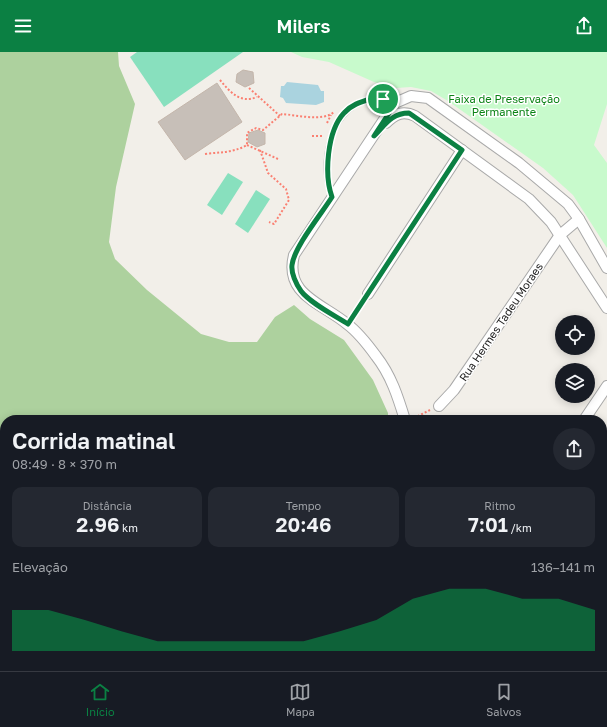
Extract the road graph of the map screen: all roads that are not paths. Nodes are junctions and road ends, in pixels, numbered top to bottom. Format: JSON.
{"nodes":[{"id":1,"x":395,"y":104,"type":"junction"},
{"id":2,"x":374,"y":136,"type":"junction"},
{"id":3,"x":462,"y":150,"type":"junction"},
{"id":4,"x":332,"y":197,"type":"junction"},
{"id":5,"x":579,"y":219,"type":"junction"},
{"id":6,"x":560,"y":235,"type":"junction"},
{"id":7,"x":607,"y":268,"type":"edge"},
{"id":8,"x":368,"y":294,"type":"road end"},
{"id":9,"x":607,"y":308,"type":"edge"},
{"id":10,"x":607,"y":386,"type":"edge"},
{"id":11,"x":439,"y":406,"type":"road end"},
{"id":12,"x":403,"y":415,"type":"edge"},
{"id":13,"x":587,"y":415,"type":"edge"}],
"edges":[{"from":1,"to":2,"type":"street"},
{"from":1,"to":4,"type":"lane"},
{"from":1,"to":5,"type":"street"},
{"from":2,"to":3,"type":"street"},
{"from":2,"to":4,"type":"street"},
{"from":3,"to":6,"type":"street"},
{"from":3,"to":8,"type":"street"},
{"from":4,"to":12,"type":"street"},
{"from":5,"to":6,"type":"street","name":"Rua Hermes Tadeu Moraes"},
{"from":5,"to":7,"type":"street"},
{"from":6,"to":9,"type":"street"},
{"from":6,"to":11,"type":"street","name":"Rua Hermes Tadeu Moraes"},
{"from":10,"to":13,"type":"street"}]}
